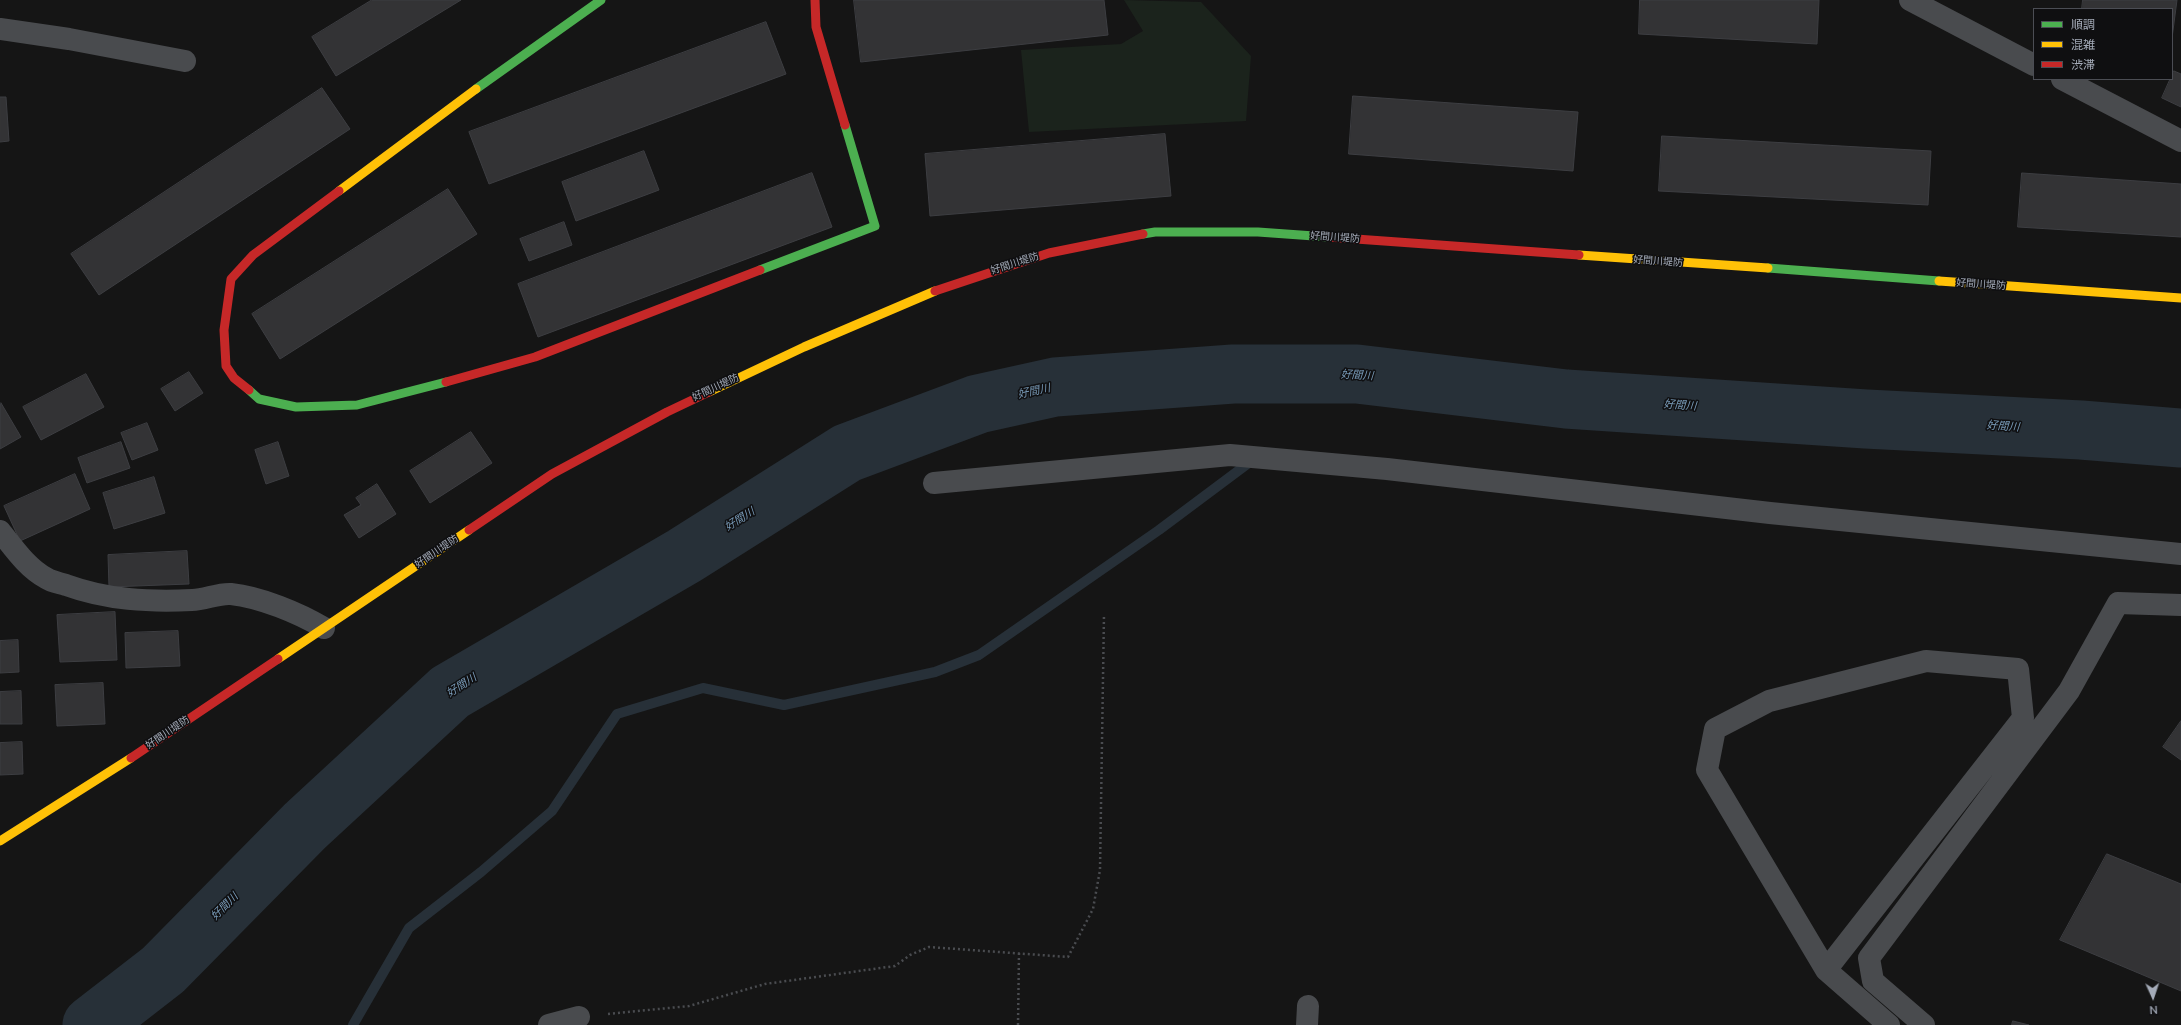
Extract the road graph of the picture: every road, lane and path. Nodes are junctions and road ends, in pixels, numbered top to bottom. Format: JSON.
{"nodes":[{"id":1,"x":601,"y":0,"type":"edge"},
{"id":2,"x":815,"y":0,"type":"edge"},
{"id":3,"x":1910,"y":0,"type":"edge"},
{"id":4,"x":0,"y":29,"type":"edge"},
{"id":5,"x":185,"y":61,"type":"dead end"},
{"id":6,"x":2033,"y":63,"type":"edge"},
{"id":7,"x":2064,"y":80,"type":"edge"},
{"id":8,"x":2181,"y":141,"type":"edge"},
{"id":9,"x":2181,"y":298,"type":"edge"},
{"id":10,"x":934,"y":483,"type":"dead end"},
{"id":11,"x":0,"y":531,"type":"edge"},
{"id":12,"x":2181,"y":554,"type":"edge"},
{"id":13,"x":2181,"y":605,"type":"edge"},
{"id":14,"x":1104,"y":614,"type":"dead end"},
{"id":15,"x":324,"y":628,"type":"junction"},
{"id":16,"x":0,"y":841,"type":"edge"},
{"id":17,"x":1019,"y":952,"type":"junction"},
{"id":18,"x":1826,"y":970,"type":"junction"},
{"id":19,"x":579,"y":1017,"type":"joint"},
{"id":20,"x":549,"y":1025,"type":"edge"},
{"id":21,"x":1018,"y":1025,"type":"edge"},
{"id":22,"x":1889,"y":1025,"type":"edge"},
{"id":23,"x":1924,"y":1025,"type":"edge"}],
"edges":[{"from":1,"to":2,"type":"street"},
{"from":3,"to":6,"type":"street"},
{"from":4,"to":5,"type":"street"},
{"from":7,"to":8,"type":"street"},
{"from":9,"to":15,"type":"street","name":"好間川堤防"},
{"from":10,"to":12,"type":"street"},
{"from":11,"to":15,"type":"street"},
{"from":13,"to":23,"type":"street"},
{"from":14,"to":17,"type":"path"},
{"from":15,"to":16,"type":"street","name":"好間川堤防"},
{"from":17,"to":19,"type":"path"},
{"from":17,"to":21,"type":"path"},
{"from":18,"to":18,"type":"street"},
{"from":18,"to":22,"type":"street"},
{"from":19,"to":20,"type":"street"}]}
